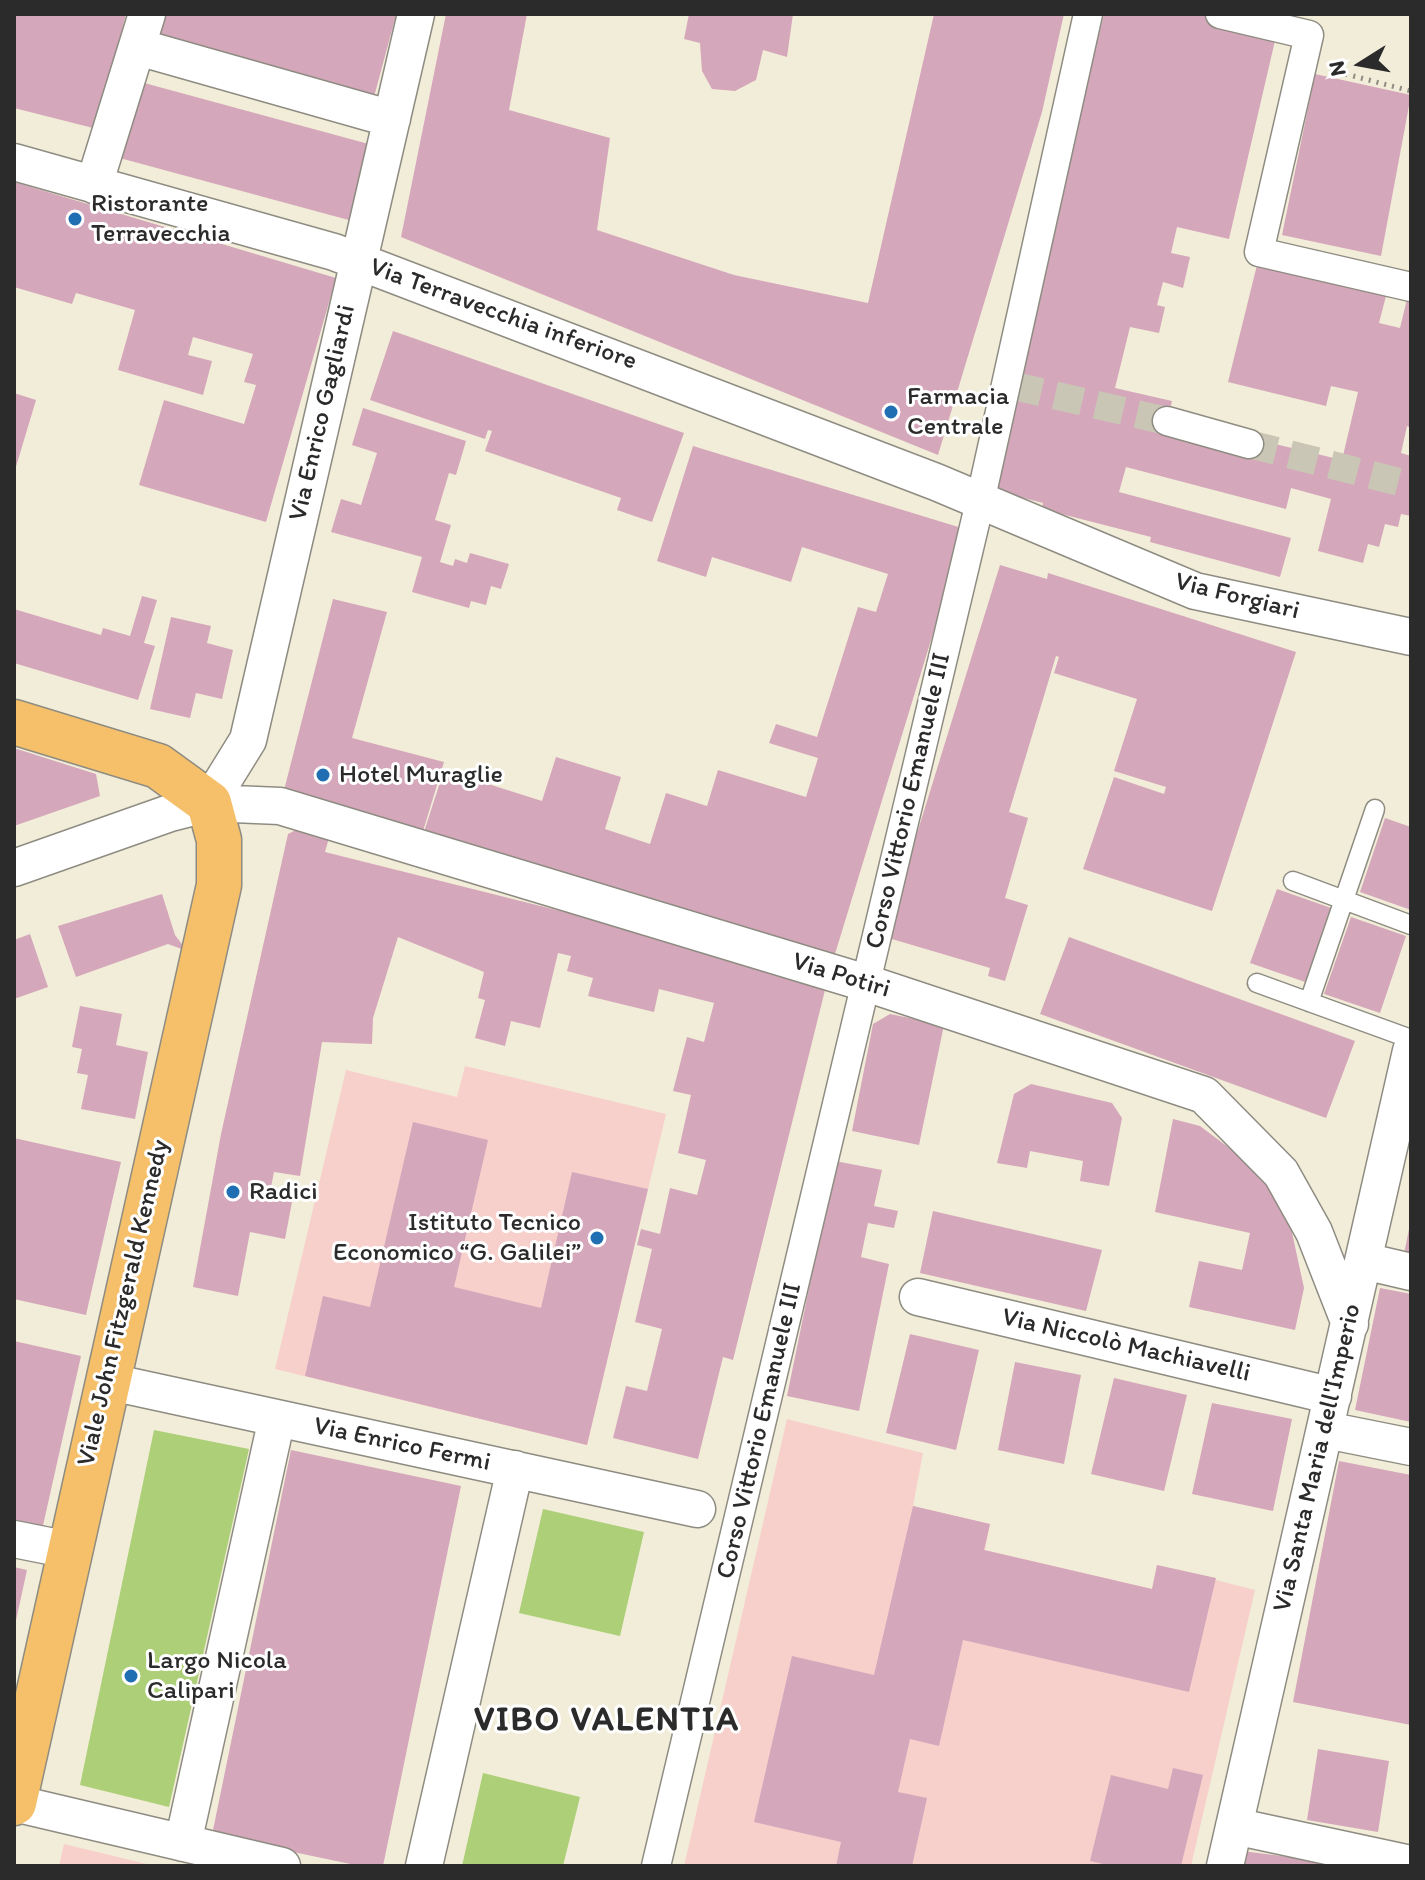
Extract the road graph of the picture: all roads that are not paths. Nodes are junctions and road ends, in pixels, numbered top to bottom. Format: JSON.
{"nodes":[{"id":1,"x":416,"y":14,"type":"edge"},
{"id":2,"x":1088,"y":14,"type":"edge"},
{"id":3,"x":1220,"y":14,"type":"edge"},
{"id":4,"x":142,"y":31,"type":"edge"},
{"id":5,"x":392,"y":119,"type":"junction"},
{"id":6,"x":14,"y":162,"type":"edge"},
{"id":7,"x":94,"y":185,"type":"junction"},
{"id":8,"x":358,"y":262,"type":"junction"},
{"id":9,"x":1411,"y":287,"type":"edge"},
{"id":10,"x":1167,"y":421,"type":"tunnel mouth"},
{"id":11,"x":1249,"y":444,"type":"tunnel mouth"},
{"id":12,"x":980,"y":502,"type":"junction"},
{"id":13,"x":1408,"y":631,"type":"edge"},
{"id":14,"x":14,"y":722,"type":"edge"},
{"id":15,"x":209,"y":803,"type":"junction"},
{"id":16,"x":1375,"y":809,"type":"dead end"},
{"id":17,"x":14,"y":868,"type":"edge"},
{"id":18,"x":1293,"y":881,"type":"dead end"},
{"id":19,"x":1344,"y":900,"type":"junction"},
{"id":20,"x":1411,"y":925,"type":"edge"},
{"id":21,"x":866,"y":983,"type":"junction"},
{"id":22,"x":1257,"y":983,"type":"dead end"},
{"id":23,"x":1309,"y":1002,"type":"junction"},
{"id":24,"x":1411,"y":1039,"type":"edge"},
{"id":25,"x":1411,"y":1051,"type":"edge"},
{"id":26,"x":1404,"y":1124,"type":"edge"},
{"id":27,"x":1364,"y":1261,"type":"junction"},
{"id":28,"x":1411,"y":1272,"type":"edge"},
{"id":29,"x":918,"y":1297,"type":"dead end"},
{"id":30,"x":1350,"y":1324,"type":"junction"},
{"id":31,"x":106,"y":1381,"type":"junction"},
{"id":32,"x":1330,"y":1413,"type":"junction"},
{"id":33,"x":277,"y":1418,"type":"junction"},
{"id":34,"x":1411,"y":1447,"type":"edge"},
{"id":35,"x":515,"y":1469,"type":"junction"},
{"id":36,"x":697,"y":1509,"type":"joint"},
{"id":37,"x":739,"y":1517,"type":"junction"},
{"id":38,"x":14,"y":1539,"type":"edge"},
{"id":39,"x":69,"y":1550,"type":"junction"},
{"id":40,"x":14,"y":1803,"type":"edge"},
{"id":41,"x":1234,"y":1826,"type":"junction"},
{"id":42,"x":183,"y":1843,"type":"junction"},
{"id":43,"x":1411,"y":1864,"type":"edge"},
{"id":44,"x":282,"y":1866,"type":"edge"},
{"id":45,"x":424,"y":1866,"type":"edge"},
{"id":46,"x":656,"y":1866,"type":"edge"},
{"id":47,"x":1225,"y":1866,"type":"edge"}],
"edges":[{"from":1,"to":5,"type":"street","name":"Via Enrico Gagliardi"},
{"from":2,"to":12,"type":"street","name":"Corso Vittorio Emanuele III"},
{"from":3,"to":9,"type":"street"},
{"from":4,"to":5,"type":"street"},
{"from":4,"to":7,"type":"street"},
{"from":5,"to":8,"type":"street","name":"Via Enrico Gagliardi"},
{"from":6,"to":7,"type":"street","name":"Via Terravecchia inferiore"},
{"from":7,"to":8,"type":"street","name":"Via Terravecchia inferiore"},
{"from":8,"to":12,"type":"street","name":"Via Terravecchia inferiore"},
{"from":8,"to":15,"type":"street","name":"Via Enrico Gagliardi"},
{"from":10,"to":11,"type":"street"},
{"from":12,"to":13,"type":"street","name":"Via Forgiari"},
{"from":12,"to":21,"type":"street","name":"Corso Vittorio Emanuele III"},
{"from":14,"to":15,"type":"main road"},
{"from":15,"to":17,"type":"street","name":"Via Potiri"},
{"from":15,"to":21,"type":"street","name":"Via Potiri"},
{"from":15,"to":31,"type":"main road","name":"Viale John Fitzgerald Kennedy"},
{"from":16,"to":19,"type":"lane"},
{"from":18,"to":19,"type":"lane"},
{"from":19,"to":20,"type":"lane"},
{"from":19,"to":23,"type":"lane"},
{"from":21,"to":30,"type":"street","name":"Via Potiri"},
{"from":21,"to":37,"type":"street","name":"Corso Vittorio Emanuele III"},
{"from":22,"to":23,"type":"lane"},
{"from":23,"to":24,"type":"lane"},
{"from":25,"to":26,"type":"street","name":"Via Santa Maria dell'Imperio"},
{"from":26,"to":27,"type":"street","name":"Via Santa Maria dell'Imperio"},
{"from":27,"to":28,"type":"street"},
{"from":27,"to":30,"type":"street","name":"Via Santa Maria dell'Imperio"},
{"from":29,"to":32,"type":"street","name":"Via Niccolò Machiavelli"},
{"from":30,"to":32,"type":"street","name":"Via Santa Maria dell'Imperio"},
{"from":31,"to":33,"type":"street","name":"Via Enrico Fermi"},
{"from":31,"to":39,"type":"main road","name":"Viale John Fitzgerald Kennedy"},
{"from":32,"to":34,"type":"street","name":"Via Niccolò Machiavelli"},
{"from":32,"to":41,"type":"street","name":"Via Santa Maria dell'Imperio"},
{"from":33,"to":35,"type":"street","name":"Via Enrico Fermi"},
{"from":33,"to":42,"type":"street"},
{"from":35,"to":36,"type":"street","name":"Via Enrico Fermi"},
{"from":35,"to":45,"type":"street"},
{"from":36,"to":37,"type":"street"},
{"from":37,"to":46,"type":"street","name":"Corso Vittorio Emanuele III"},
{"from":38,"to":39,"type":"street"},
{"from":39,"to":40,"type":"main road","name":"Viale John Fitzgerald Kennedy"},
{"from":40,"to":42,"type":"street"},
{"from":41,"to":43,"type":"street"},
{"from":41,"to":47,"type":"street","name":"Via Santa Maria dell'Imperio"},
{"from":42,"to":44,"type":"street"}]}
